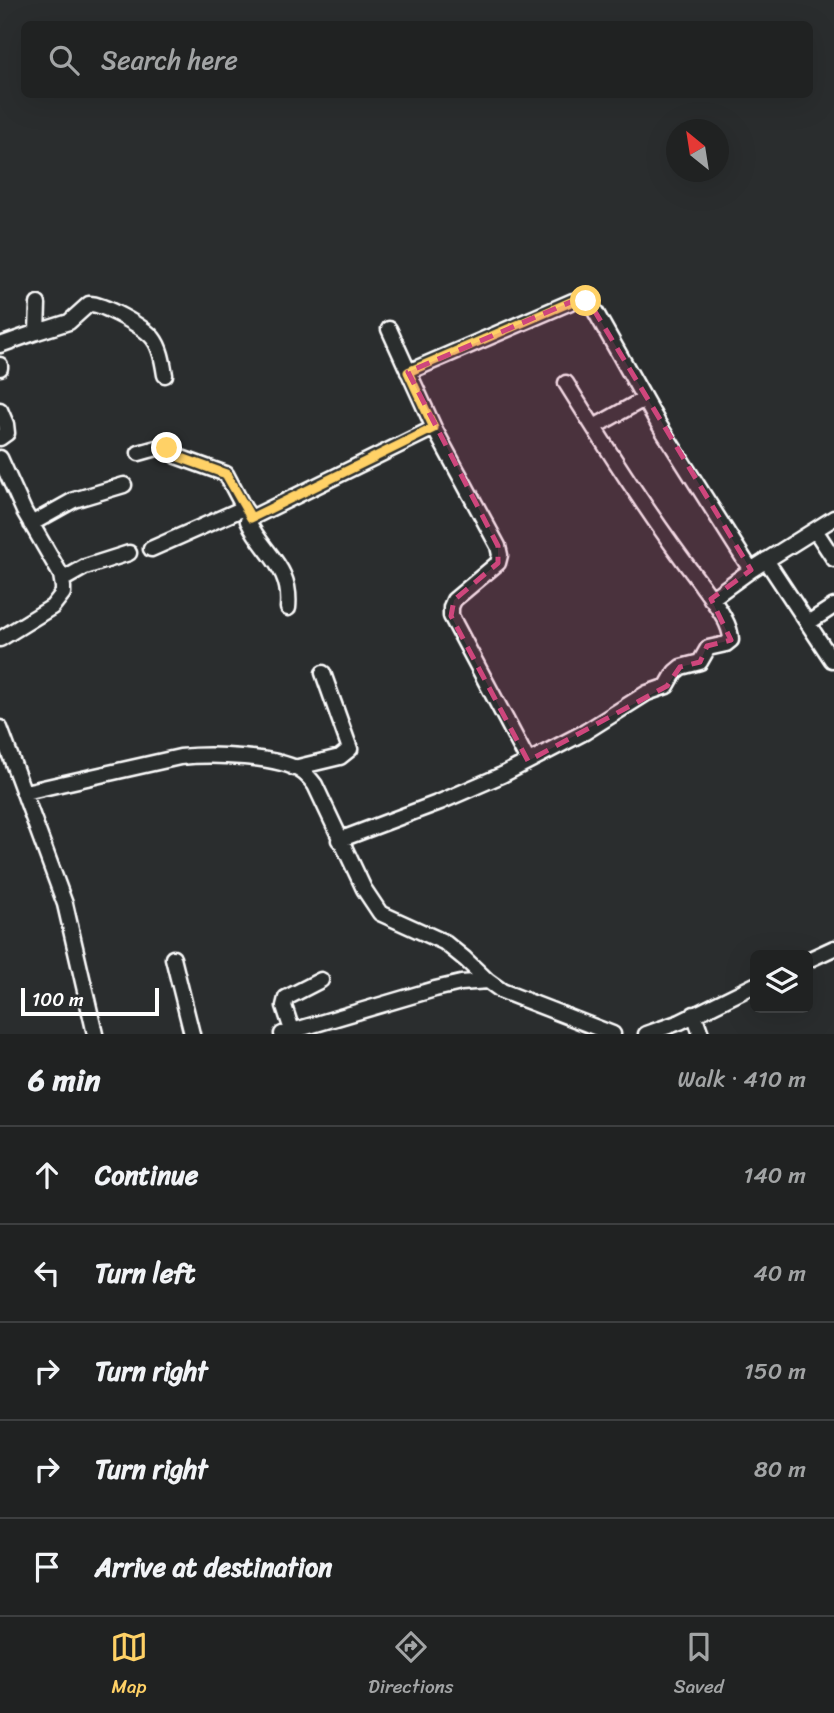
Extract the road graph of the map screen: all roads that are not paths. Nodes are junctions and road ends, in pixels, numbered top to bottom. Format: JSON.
{"nodes":[{"id":1,"x":38,"y":304,"type":"dead end"},
{"id":2,"x":389,"y":329,"type":"dead end"},
{"id":3,"x":37,"y":332,"type":"junction"},
{"id":4,"x":0,"y":345,"type":"edge"},
{"id":5,"x":408,"y":372,"type":"junction"},
{"id":6,"x":165,"y":375,"type":"dead end"},
{"id":7,"x":566,"y":383,"type":"dead end"},
{"id":8,"x":644,"y":399,"type":"junction"},
{"id":9,"x":0,"y":410,"type":"edge"},
{"id":10,"x":594,"y":427,"type":"junction"},
{"id":11,"x":434,"y":428,"type":"junction"},
{"id":12,"x":0,"y":438,"type":"edge"},
{"id":13,"x":139,"y":453,"type":"dead end"},
{"id":14,"x":0,"y":458,"type":"edge"},
{"id":15,"x":124,"y":485,"type":"dead end"},
{"id":16,"x":247,"y":513,"type":"junction"},
{"id":17,"x":834,"y":518,"type":"edge"},
{"id":18,"x":32,"y":524,"type":"junction"},
{"id":19,"x":814,"y":530,"type":"junction"},
{"id":20,"x":151,"y":549,"type":"dead end"},
{"id":21,"x":129,"y":553,"type":"dead end"},
{"id":22,"x":834,"y":559,"type":"edge"},
{"id":23,"x":766,"y":560,"type":"junction"},
{"id":24,"x":751,"y":570,"type":"junction"},
{"id":25,"x":62,"y":580,"type":"junction"},
{"id":26,"x":711,"y":599,"type":"junction"},
{"id":27,"x":834,"y":606,"type":"edge"},
{"id":28,"x":288,"y":608,"type":"dead end"},
{"id":29,"x":807,"y":623,"type":"junction"},
{"id":30,"x":0,"y":639,"type":"edge"},
{"id":31,"x":832,"y":660,"type":"dead end"},
{"id":32,"x":323,"y":673,"type":"dead end"},
{"id":33,"x":0,"y":728,"type":"edge"},
{"id":34,"x":528,"y":761,"type":"junction"},
{"id":35,"x":294,"y":768,"type":"junction"},
{"id":36,"x":24,"y":792,"type":"junction"},
{"id":37,"x":339,"y":840,"type":"junction"},
{"id":38,"x":834,"y":948,"type":"edge"},
{"id":39,"x":173,"y":958,"type":"dead end"},
{"id":40,"x":813,"y":958,"type":"edge"},
{"id":41,"x":321,"y":980,"type":"dead end"},
{"id":42,"x":488,"y":981,"type":"junction"},
{"id":43,"x":750,"y":987,"type":"edge"},
{"id":44,"x":694,"y":1014,"type":"junction"},
{"id":45,"x":287,"y":1032,"type":"edge"},
{"id":46,"x":95,"y":1034,"type":"edge"},
{"id":47,"x":192,"y":1034,"type":"edge"},
{"id":48,"x":613,"y":1034,"type":"edge"},
{"id":49,"x":646,"y":1034,"type":"edge"},
{"id":50,"x":701,"y":1034,"type":"edge"}],
"edges":[{"from":1,"to":3,"type":"street"},
{"from":2,"to":5,"type":"street"},
{"from":3,"to":4,"type":"street"},
{"from":3,"to":6,"type":"street"},
{"from":5,"to":8,"type":"street"},
{"from":5,"to":11,"type":"street"},
{"from":7,"to":10,"type":"street"},
{"from":8,"to":10,"type":"street"},
{"from":8,"to":24,"type":"street"},
{"from":9,"to":12,"type":"street"},
{"from":10,"to":26,"type":"street"},
{"from":11,"to":16,"type":"street"},
{"from":11,"to":34,"type":"street"},
{"from":13,"to":16,"type":"street"},
{"from":14,"to":18,"type":"street"},
{"from":15,"to":18,"type":"street"},
{"from":16,"to":20,"type":"street"},
{"from":16,"to":28,"type":"street"},
{"from":17,"to":19,"type":"street"},
{"from":18,"to":25,"type":"street"},
{"from":19,"to":22,"type":"street"},
{"from":19,"to":23,"type":"street"},
{"from":21,"to":25,"type":"street"},
{"from":23,"to":24,"type":"street"},
{"from":23,"to":29,"type":"street"},
{"from":24,"to":26,"type":"street"},
{"from":25,"to":30,"type":"street"},
{"from":26,"to":34,"type":"street"},
{"from":27,"to":29,"type":"street"},
{"from":29,"to":31,"type":"street"},
{"from":32,"to":35,"type":"street"},
{"from":33,"to":36,"type":"street"},
{"from":34,"to":37,"type":"street"},
{"from":35,"to":36,"type":"street"},
{"from":35,"to":37,"type":"street"},
{"from":36,"to":46,"type":"street"},
{"from":37,"to":42,"type":"street"},
{"from":38,"to":40,"type":"street"},
{"from":39,"to":47,"type":"street"},
{"from":41,"to":45,"type":"street"},
{"from":42,"to":45,"type":"street"},
{"from":42,"to":48,"type":"street"},
{"from":43,"to":44,"type":"street"},
{"from":44,"to":49,"type":"street"},
{"from":44,"to":50,"type":"street"}]}
